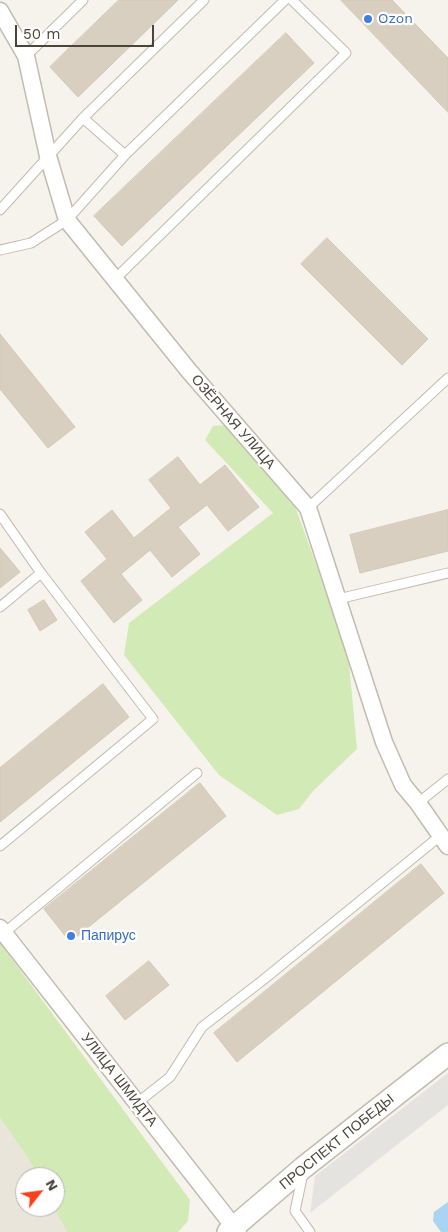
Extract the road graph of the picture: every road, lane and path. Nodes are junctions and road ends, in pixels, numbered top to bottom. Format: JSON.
{"nodes":[{"id":1,"x":83,"y":0,"type":"edge"},
{"id":2,"x":204,"y":0,"type":"edge"},
{"id":3,"x":285,"y":0,"type":"edge"},
{"id":4,"x":292,"y":0,"type":"edge"},
{"id":5,"x":0,"y":11,"type":"edge"},
{"id":6,"x":26,"y":56,"type":"junction"},
{"id":7,"x":83,"y":118,"type":"junction"},
{"id":8,"x":125,"y":155,"type":"junction"},
{"id":9,"x":48,"y":156,"type":"junction"},
{"id":10,"x":0,"y":210,"type":"edge"},
{"id":11,"x":67,"y":220,"type":"junction"},
{"id":12,"x":0,"y":250,"type":"edge"},
{"id":13,"x":114,"y":279,"type":"junction"},
{"id":14,"x":448,"y":378,"type":"edge"},
{"id":15,"x":308,"y":508,"type":"junction"},
{"id":16,"x":0,"y":515,"type":"edge"},
{"id":17,"x":41,"y":573,"type":"junction"},
{"id":18,"x":448,"y":573,"type":"edge"},
{"id":19,"x":338,"y":600,"type":"junction"},
{"id":20,"x":0,"y":607,"type":"edge"},
{"id":21,"x":197,"y":773,"type":"dead end"},
{"id":22,"x":448,"y":779,"type":"edge"},
{"id":23,"x":418,"y":803,"type":"junction"},
{"id":24,"x":444,"y":840,"type":"edge"},
{"id":25,"x":0,"y":846,"type":"edge"},
{"id":26,"x":2,"y":930,"type":"edge"},
{"id":27,"x":448,"y":1054,"type":"edge"},
{"id":28,"x":137,"y":1103,"type":"junction"},
{"id":29,"x":304,"y":1168,"type":"junction"},
{"id":30,"x":233,"y":1230,"type":"edge"},
{"id":31,"x":310,"y":1232,"type":"edge"}],
"edges":[{"from":1,"to":6,"type":"lane"},
{"from":2,"to":7,"type":"lane"},
{"from":3,"to":8,"type":"lane"},
{"from":4,"to":13,"type":"lane"},
{"from":5,"to":6,"type":"street","name":"ОЗЁРНАЯ УЛИЦА"},
{"from":6,"to":9,"type":"street","name":"ОЗЁРНАЯ УЛИЦА"},
{"from":7,"to":8,"type":"lane"},
{"from":7,"to":9,"type":"lane"},
{"from":8,"to":11,"type":"lane"},
{"from":9,"to":10,"type":"lane"},
{"from":9,"to":11,"type":"street","name":"ОЗЁРНАЯ УЛИЦА"},
{"from":11,"to":12,"type":"lane"},
{"from":11,"to":13,"type":"street","name":"ОЗЁРНАЯ УЛИЦА"},
{"from":13,"to":15,"type":"street","name":"ОЗЁРНАЯ УЛИЦА"},
{"from":14,"to":15,"type":"lane"},
{"from":15,"to":19,"type":"street","name":"ОЗЁРНАЯ УЛИЦА"},
{"from":16,"to":17,"type":"lane"},
{"from":17,"to":20,"type":"lane"},
{"from":17,"to":25,"type":"lane"},
{"from":18,"to":19,"type":"lane"},
{"from":19,"to":23,"type":"street","name":"ОЗЁРНАЯ УЛИЦА"},
{"from":21,"to":26,"type":"lane"},
{"from":22,"to":23,"type":"lane"},
{"from":23,"to":24,"type":"street","name":"ОЗЁРНАЯ УЛИЦА"},
{"from":24,"to":28,"type":"lane"},
{"from":26,"to":28,"type":"street","name":"УЛИЦА ШМИДТА"},
{"from":27,"to":29,"type":"street","name":"ПРОСПЕКТ ПОБЕДЫ"},
{"from":28,"to":30,"type":"street","name":"УЛИЦА ШМИДТА"},
{"from":29,"to":30,"type":"street","name":"ПРОСПЕКТ ПОБЕДЫ"},
{"from":29,"to":31,"type":"lane"}]}
